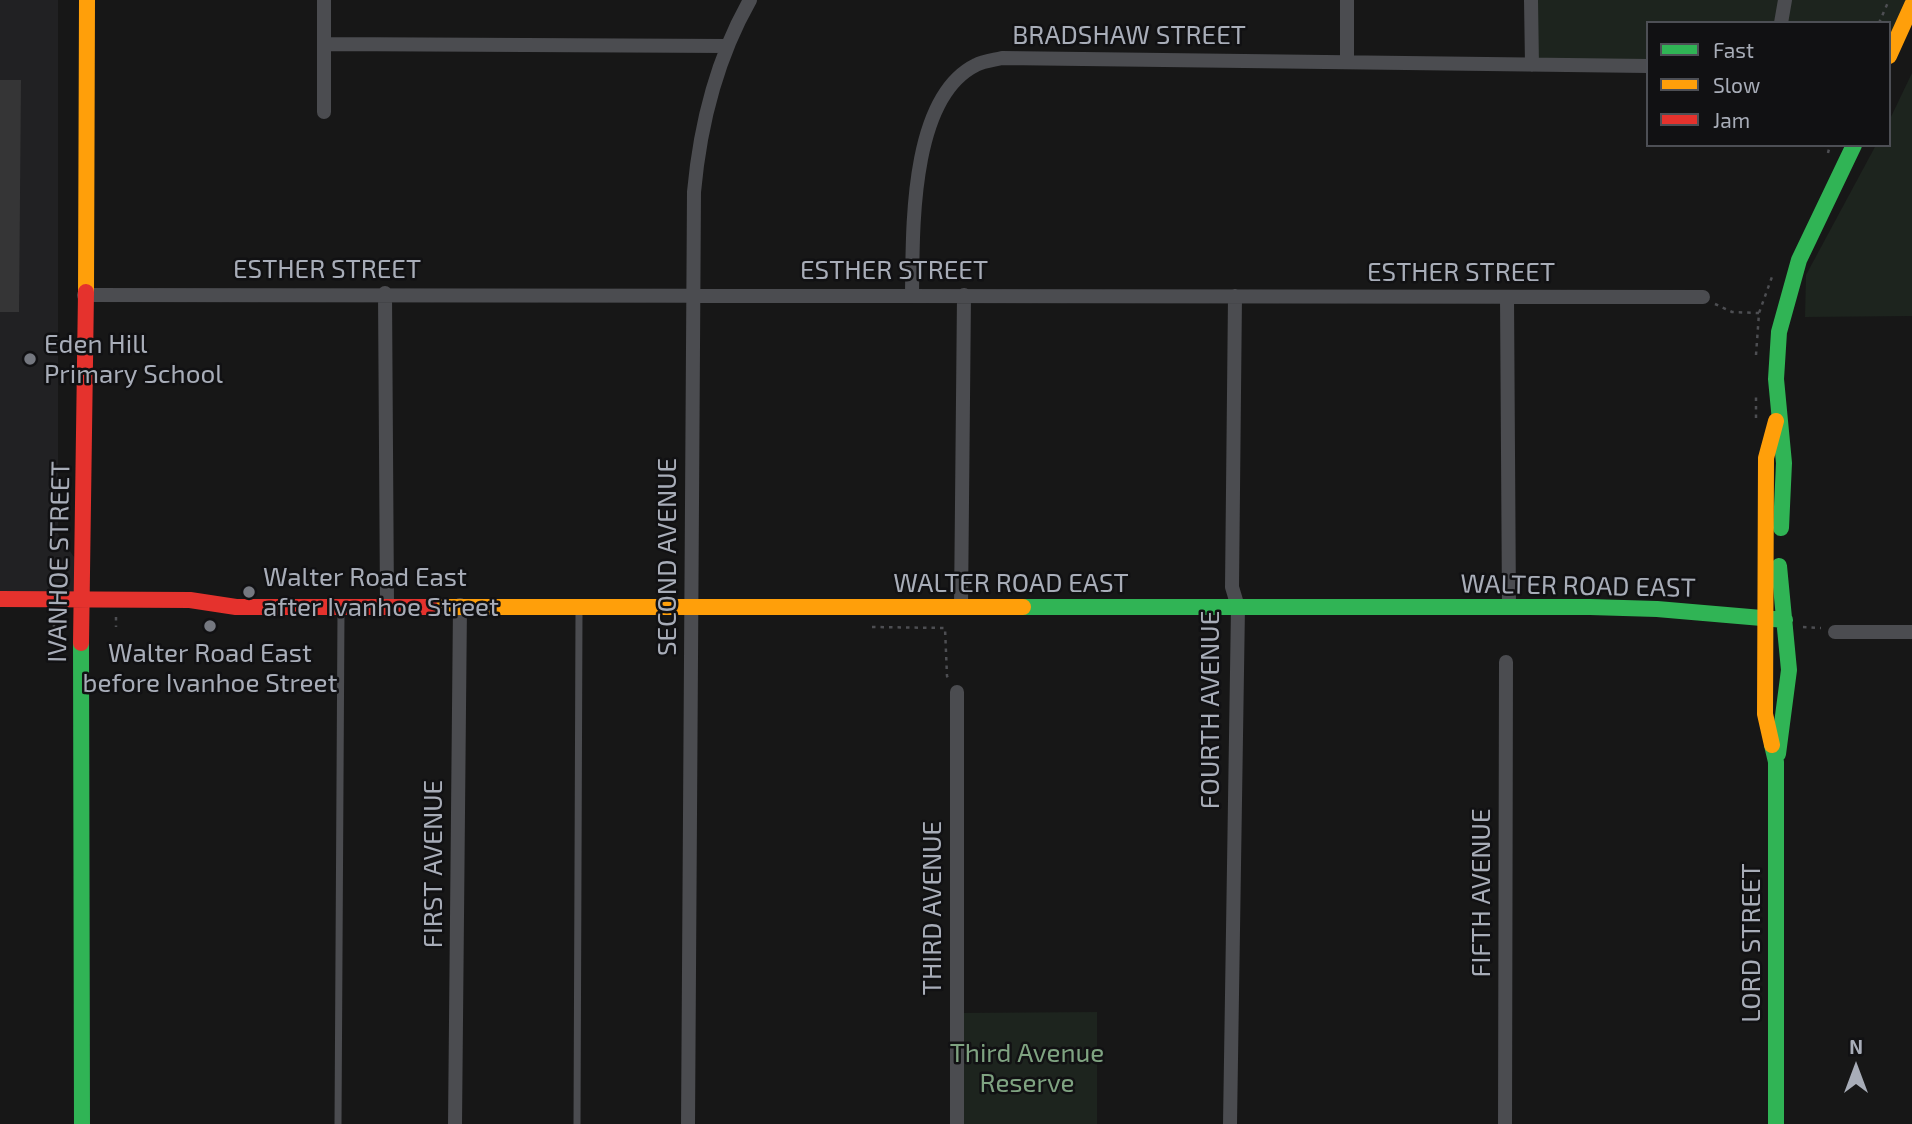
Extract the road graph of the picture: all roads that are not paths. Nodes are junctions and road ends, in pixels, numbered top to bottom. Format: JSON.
{"nodes":[{"id":1,"x":87,"y":0,"type":"edge"},
{"id":2,"x":324,"y":0,"type":"edge"},
{"id":3,"x":750,"y":0,"type":"edge"},
{"id":4,"x":1347,"y":0,"type":"edge"},
{"id":5,"x":1531,"y":0,"type":"edge"},
{"id":6,"x":1785,"y":0,"type":"edge"},
{"id":7,"x":1912,"y":5,"type":"edge"},
{"id":8,"x":1782,"y":21,"type":"edge"},
{"id":9,"x":324,"y":44,"type":"junction"},
{"id":10,"x":726,"y":46,"type":"junction"},
{"id":11,"x":1891,"y":52,"type":"edge"},
{"id":12,"x":1347,"y":62,"type":"junction"},
{"id":13,"x":1532,"y":65,"type":"junction"},
{"id":14,"x":1646,"y":66,"type":"edge"},
{"id":15,"x":324,"y":112,"type":"dead end"},
{"id":16,"x":1853,"y":147,"type":"edge"},
{"id":17,"x":385,"y":293,"type":"junction"},
{"id":18,"x":693,"y":294,"type":"junction"},
{"id":19,"x":85,"y":295,"type":"junction"},
{"id":20,"x":912,"y":295,"type":"junction"},
{"id":21,"x":964,"y":295,"type":"junction"},
{"id":22,"x":1235,"y":296,"type":"junction"},
{"id":23,"x":1507,"y":297,"type":"junction"},
{"id":24,"x":1703,"y":298,"type":"road end"},
{"id":25,"x":1776,"y":421,"type":"junction"},
{"id":26,"x":0,"y":599,"type":"edge"},
{"id":27,"x":387,"y":605,"type":"junction"},
{"id":28,"x":460,"y":605,"type":"junction"},
{"id":29,"x":341,"y":607,"type":"junction"},
{"id":30,"x":579,"y":607,"type":"junction"},
{"id":31,"x":691,"y":607,"type":"junction"},
{"id":32,"x":961,"y":607,"type":"junction"},
{"id":33,"x":1238,"y":607,"type":"junction"},
{"id":34,"x":82,"y":608,"type":"junction"},
{"id":35,"x":1509,"y":608,"type":"junction"},
{"id":36,"x":0,"y":615,"type":"edge"},
{"id":37,"x":1765,"y":620,"type":"junction"},
{"id":38,"x":1791,"y":624,"type":"junction"},
{"id":39,"x":1835,"y":632,"type":"road end"},
{"id":40,"x":1912,"y":632,"type":"edge"},
{"id":41,"x":1506,"y":662,"type":"dead end"},
{"id":42,"x":957,"y":692,"type":"road end"},
{"id":43,"x":1776,"y":762,"type":"junction"},
{"id":44,"x":82,"y":1124,"type":"edge"},
{"id":45,"x":338,"y":1124,"type":"edge"},
{"id":46,"x":455,"y":1124,"type":"edge"},
{"id":47,"x":578,"y":1124,"type":"edge"},
{"id":48,"x":688,"y":1124,"type":"edge"},
{"id":49,"x":957,"y":1124,"type":"edge"},
{"id":50,"x":1230,"y":1124,"type":"edge"},
{"id":51,"x":1505,"y":1124,"type":"edge"},
{"id":52,"x":1776,"y":1124,"type":"edge"}],
"edges":[{"from":1,"to":19,"type":"main road","name":"IVANHOE STREET"},
{"from":2,"to":9,"type":"street"},
{"from":3,"to":10,"type":"street","name":"SECOND AVENUE"},
{"from":4,"to":12,"type":"street"},
{"from":5,"to":13,"type":"street"},
{"from":6,"to":8,"type":"street"},
{"from":7,"to":11,"type":"main road"},
{"from":9,"to":10,"type":"street"},
{"from":9,"to":15,"type":"street"},
{"from":10,"to":18,"type":"street","name":"SECOND AVENUE"},
{"from":12,"to":13,"type":"street","name":"BRADSHAW STREET"},
{"from":12,"to":20,"type":"street","name":"BRADSHAW STREET"},
{"from":13,"to":14,"type":"street","name":"BRADSHAW STREET"},
{"from":16,"to":25,"type":"main road","name":"LORD STREET"},
{"from":17,"to":18,"type":"street","name":"ESTHER STREET"},
{"from":17,"to":19,"type":"street","name":"ESTHER STREET"},
{"from":17,"to":27,"type":"street"},
{"from":18,"to":20,"type":"street","name":"ESTHER STREET"},
{"from":18,"to":31,"type":"street","name":"SECOND AVENUE"},
{"from":19,"to":34,"type":"main road","name":"IVANHOE STREET"},
{"from":20,"to":21,"type":"street","name":"ESTHER STREET"},
{"from":21,"to":22,"type":"street","name":"ESTHER STREET"},
{"from":21,"to":32,"type":"street"},
{"from":22,"to":23,"type":"street","name":"ESTHER STREET"},
{"from":22,"to":33,"type":"street","name":"FOURTH AVENUE"},
{"from":23,"to":24,"type":"street","name":"ESTHER STREET"},
{"from":23,"to":35,"type":"street"},
{"from":25,"to":37,"type":"main road","name":"LORD STREET"},
{"from":25,"to":38,"type":"main road","name":"LORD STREET"},
{"from":26,"to":34,"type":"main road","name":"WALTER ROAD EAST"},
{"from":27,"to":28,"type":"main road","name":"WALTER ROAD EAST"},
{"from":27,"to":29,"type":"main road","name":"WALTER ROAD EAST"},
{"from":28,"to":30,"type":"main road","name":"WALTER ROAD EAST"},
{"from":28,"to":46,"type":"street","name":"FIRST AVENUE"},
{"from":29,"to":34,"type":"main road","name":"WALTER ROAD EAST"},
{"from":29,"to":45,"type":"lane"},
{"from":30,"to":31,"type":"main road","name":"WALTER ROAD EAST"},
{"from":30,"to":47,"type":"lane"},
{"from":31,"to":32,"type":"main road","name":"WALTER ROAD EAST"},
{"from":31,"to":48,"type":"street","name":"SECOND AVENUE"},
{"from":32,"to":33,"type":"main road","name":"WALTER ROAD EAST"},
{"from":33,"to":35,"type":"main road","name":"WALTER ROAD EAST"},
{"from":33,"to":50,"type":"street","name":"FOURTH AVENUE"},
{"from":34,"to":36,"type":"main road","name":"WALTER ROAD EAST"},
{"from":34,"to":44,"type":"main road","name":"IVANHOE STREET"},
{"from":35,"to":37,"type":"main road","name":"WALTER ROAD EAST"},
{"from":37,"to":38,"type":"main road","name":"WALTER ROAD EAST"},
{"from":37,"to":43,"type":"main road","name":"LORD STREET"},
{"from":38,"to":43,"type":"main road","name":"LORD STREET"},
{"from":39,"to":40,"type":"street"},
{"from":41,"to":51,"type":"street","name":"FIFTH AVENUE"},
{"from":42,"to":49,"type":"street","name":"THIRD AVENUE"},
{"from":43,"to":52,"type":"main road","name":"LORD STREET"}]}
